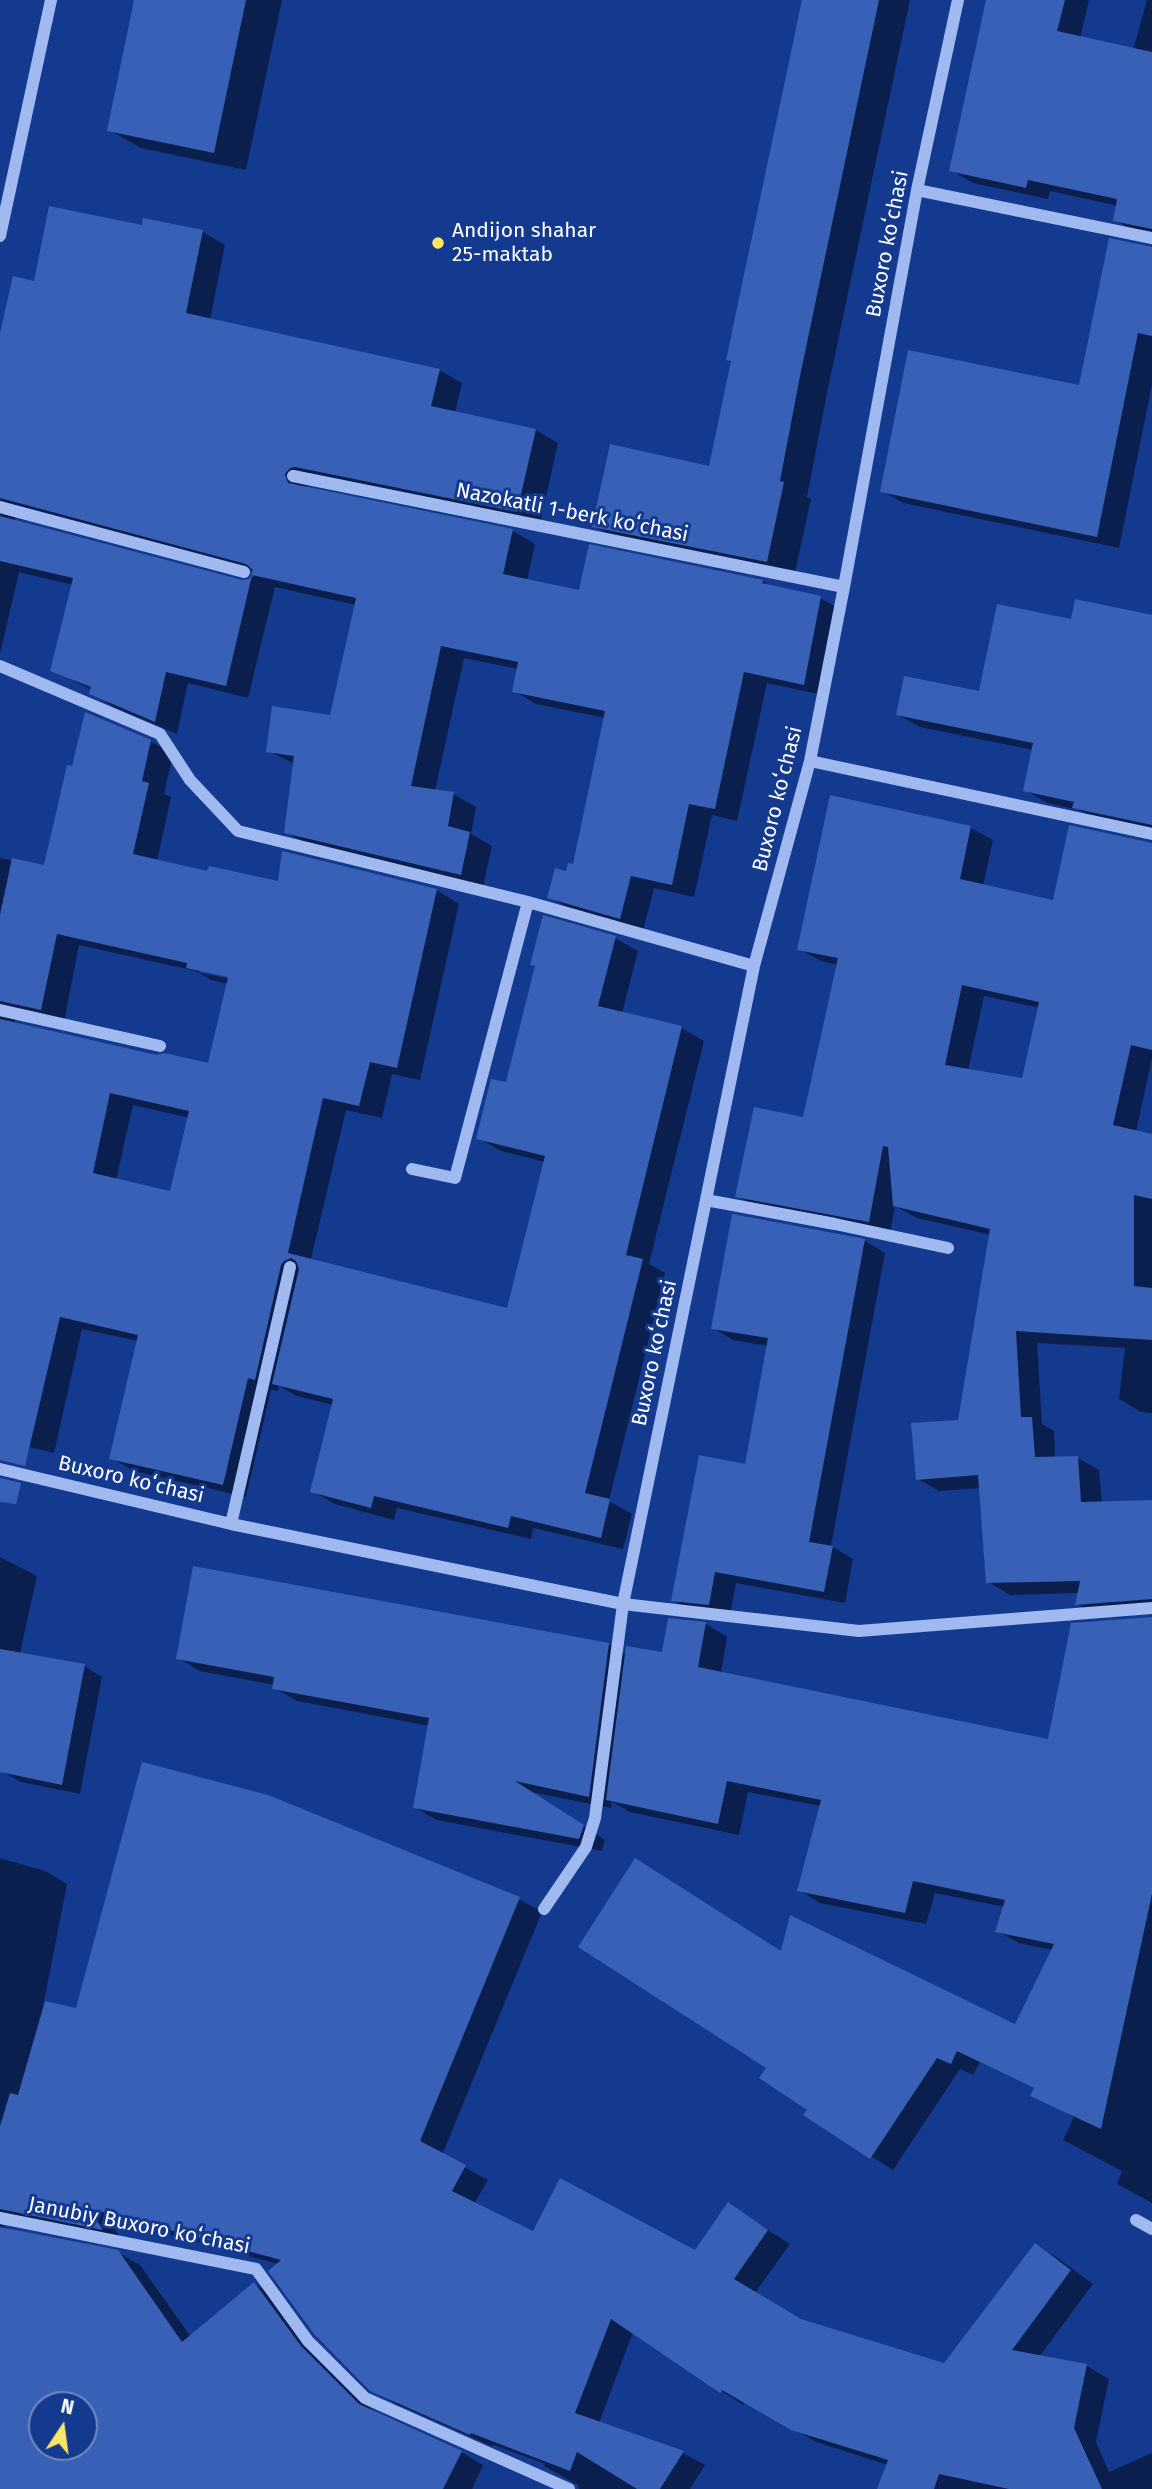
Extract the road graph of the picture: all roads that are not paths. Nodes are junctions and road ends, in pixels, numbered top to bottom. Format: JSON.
{"nodes":[{"id":1,"x":51,"y":0,"type":"edge"},
{"id":2,"x":958,"y":0,"type":"edge"},
{"id":3,"x":917,"y":190,"type":"junction"},
{"id":4,"x":2,"y":218,"type":"edge"},
{"id":5,"x":0,"y":236,"type":"edge"},
{"id":6,"x":1152,"y":238,"type":"edge"},
{"id":7,"x":293,"y":476,"type":"dead end"},
{"id":8,"x":0,"y":507,"type":"edge"},
{"id":9,"x":244,"y":572,"type":"dead end"},
{"id":10,"x":844,"y":587,"type":"junction"},
{"id":11,"x":0,"y":666,"type":"edge"},
{"id":12,"x":810,"y":761,"type":"junction"},
{"id":13,"x":1152,"y":834,"type":"edge"},
{"id":14,"x":528,"y":902,"type":"junction"},
{"id":15,"x":754,"y":965,"type":"junction"},
{"id":16,"x":0,"y":1010,"type":"edge"},
{"id":17,"x":160,"y":1046,"type":"dead end"},
{"id":18,"x":412,"y":1169,"type":"dead end"},
{"id":19,"x":706,"y":1200,"type":"junction"},
{"id":20,"x":948,"y":1248,"type":"dead end"},
{"id":21,"x":290,"y":1267,"type":"dead end"},
{"id":22,"x":0,"y":1469,"type":"edge"},
{"id":23,"x":232,"y":1524,"type":"junction"},
{"id":24,"x":623,"y":1604,"type":"junction"},
{"id":25,"x":1152,"y":1608,"type":"edge"},
{"id":26,"x":544,"y":1909,"type":"dead end"},
{"id":27,"x":0,"y":2218,"type":"edge"},
{"id":28,"x":1136,"y":2220,"type":"dead end"},
{"id":29,"x":1152,"y":2229,"type":"edge"},
{"id":30,"x":569,"y":2489,"type":"edge"}],
"edges":[{"from":1,"to":4,"type":"street"},
{"from":2,"to":3,"type":"street","name":"Buxoro koʻchasi"},
{"from":3,"to":6,"type":"street"},
{"from":3,"to":10,"type":"street","name":"Buxoro koʻchasi"},
{"from":4,"to":5,"type":"street"},
{"from":7,"to":10,"type":"street","name":"Nazokatli 1-berk koʻchasi"},
{"from":8,"to":9,"type":"street"},
{"from":10,"to":12,"type":"street","name":"Buxoro koʻchasi"},
{"from":11,"to":14,"type":"street"},
{"from":12,"to":13,"type":"street"},
{"from":12,"to":15,"type":"street","name":"Buxoro koʻchasi"},
{"from":14,"to":15,"type":"street"},
{"from":14,"to":18,"type":"street"},
{"from":15,"to":19,"type":"street","name":"Buxoro koʻchasi"},
{"from":16,"to":17,"type":"street"},
{"from":19,"to":20,"type":"street"},
{"from":19,"to":24,"type":"street","name":"Buxoro koʻchasi"},
{"from":21,"to":23,"type":"street"},
{"from":22,"to":23,"type":"street","name":"Buxoro koʻchasi"},
{"from":23,"to":24,"type":"street","name":"Buxoro koʻchasi"},
{"from":24,"to":25,"type":"street","name":"Buxoro koʻchasi"},
{"from":24,"to":26,"type":"street"},
{"from":27,"to":30,"type":"street","name":"Janubiy Buxoro koʻchasi"},
{"from":28,"to":29,"type":"street"}]}
